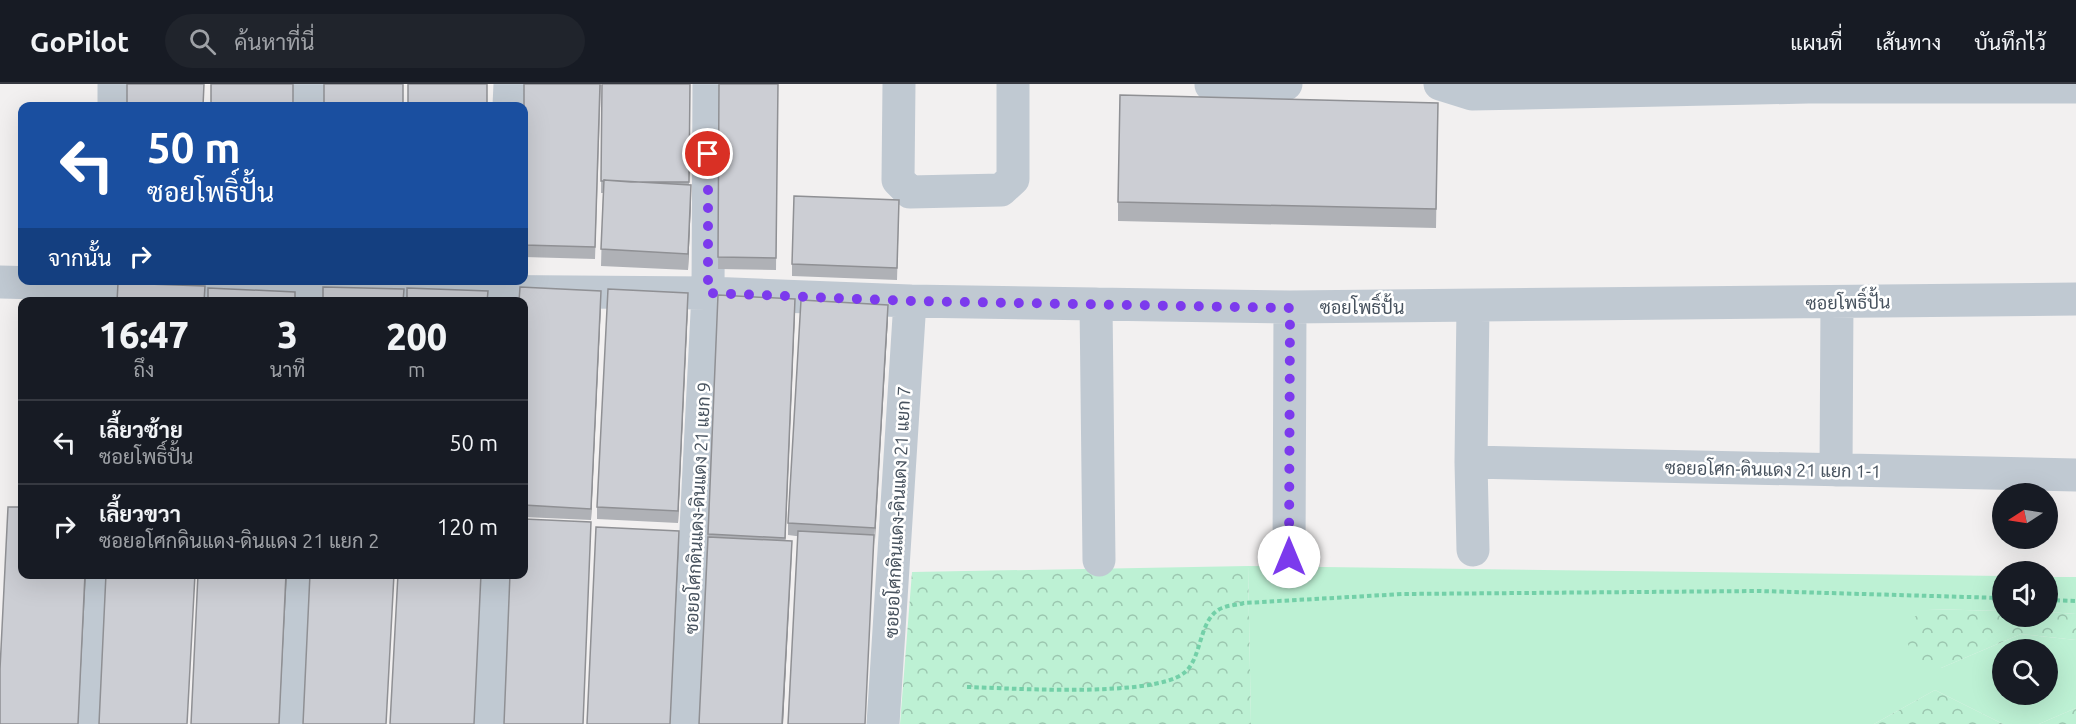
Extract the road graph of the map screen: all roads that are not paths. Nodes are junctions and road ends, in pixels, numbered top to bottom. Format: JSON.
{"nodes":[{"id":1,"x":114,"y":84,"type":"edge"},
{"id":2,"x":309,"y":84,"type":"edge"},
{"id":3,"x":510,"y":84,"type":"edge"},
{"id":4,"x":709,"y":84,"type":"edge"},
{"id":5,"x":899,"y":84,"type":"edge"},
{"id":6,"x":1013,"y":84,"type":"edge"},
{"id":7,"x":1286,"y":84,"type":"edge"},
{"id":8,"x":1440,"y":84,"type":"edge"},
{"id":9,"x":1211,"y":85,"type":"edge"},
{"id":10,"x":2076,"y":87,"type":"edge"},
{"id":11,"x":114,"y":102,"type":"edge"},
{"id":12,"x":310,"y":102,"type":"edge"},
{"id":13,"x":509,"y":102,"type":"edge"},
{"id":14,"x":0,"y":282,"type":"edge"},
{"id":15,"x":18,"y":283,"type":"edge"},
{"id":16,"x":56,"y":285,"type":"edge"},
{"id":17,"x":112,"y":288,"type":"edge"},
{"id":18,"x":310,"y":290,"type":"edge"},
{"id":19,"x":507,"y":291,"type":"edge"},
{"id":20,"x":708,"y":293,"type":"junction"},
{"id":21,"x":2076,"y":299,"type":"edge"},
{"id":22,"x":910,"y":301,"type":"junction"},
{"id":23,"x":1837,"y":302,"type":"junction"},
{"id":24,"x":1096,"y":304,"type":"junction"},
{"id":25,"x":1473,"y":306,"type":"junction"},
{"id":26,"x":1290,"y":308,"type":"junction"},
{"id":27,"x":1471,"y":462,"type":"junction"},
{"id":28,"x":1836,"y":470,"type":"junction"},
{"id":29,"x":2076,"y":475,"type":"edge"},
{"id":30,"x":1473,"y":550,"type":"dead end"},
{"id":31,"x":1289,"y":557,"type":"dead end"},
{"id":32,"x":1099,"y":560,"type":"dead end"},
{"id":33,"x":100,"y":579,"type":"edge"},
{"id":34,"x":300,"y":579,"type":"edge"},
{"id":35,"x":495,"y":579,"type":"edge"},
{"id":36,"x":93,"y":724,"type":"edge"},
{"id":37,"x":294,"y":724,"type":"edge"},
{"id":38,"x":488,"y":724,"type":"edge"},
{"id":39,"x":686,"y":724,"type":"edge"},
{"id":40,"x":883,"y":724,"type":"edge"}],
"edges":[{"from":1,"to":11,"type":"street"},
{"from":2,"to":12,"type":"street"},
{"from":3,"to":13,"type":"street"},
{"from":4,"to":20,"type":"street","name":"ซอยอโศกดินแดง-ดินแดง 21 แยก 9"},
{"from":5,"to":6,"type":"street"},
{"from":7,"to":9,"type":"street"},
{"from":8,"to":10,"type":"street"},
{"from":14,"to":15,"type":"street","name":"ซอยโพธิ์ปั้น"},
{"from":16,"to":17,"type":"street","name":"ซอยโพธิ์ปั้น"},
{"from":17,"to":18,"type":"street","name":"ซอยโพธิ์ปั้น"},
{"from":18,"to":19,"type":"street","name":"ซอยโพธิ์ปั้น"},
{"from":19,"to":20,"type":"street","name":"ซอยโพธิ์ปั้น"},
{"from":20,"to":22,"type":"street","name":"ซอยโพธิ์ปั้น"},
{"from":20,"to":39,"type":"street","name":"ซอยอโศกดินแดง-ดินแดง 21 แยก 9"},
{"from":21,"to":23,"type":"street","name":"ซอยโพธิ์ปั้น"},
{"from":22,"to":24,"type":"street","name":"ซอยโพธิ์ปั้น"},
{"from":22,"to":40,"type":"street","name":"ซอยอโศกดินแดง-ดินแดง 21 แยก 7"},
{"from":23,"to":25,"type":"street","name":"ซอยโพธิ์ปั้น"},
{"from":23,"to":28,"type":"street"},
{"from":24,"to":26,"type":"street","name":"ซอยโพธิ์ปั้น"},
{"from":24,"to":32,"type":"street"},
{"from":25,"to":26,"type":"street","name":"ซอยโพธิ์ปั้น"},
{"from":25,"to":27,"type":"street"},
{"from":26,"to":31,"type":"street"},
{"from":27,"to":28,"type":"street","name":"ซอยอโศก-ดินแดง 21 แยก 1-1"},
{"from":27,"to":30,"type":"street"},
{"from":28,"to":29,"type":"street","name":"ซอยอโศก-ดินแดง 21 แยก 1-1"},
{"from":33,"to":36,"type":"street"},
{"from":34,"to":37,"type":"street"},
{"from":35,"to":38,"type":"street"}]}
